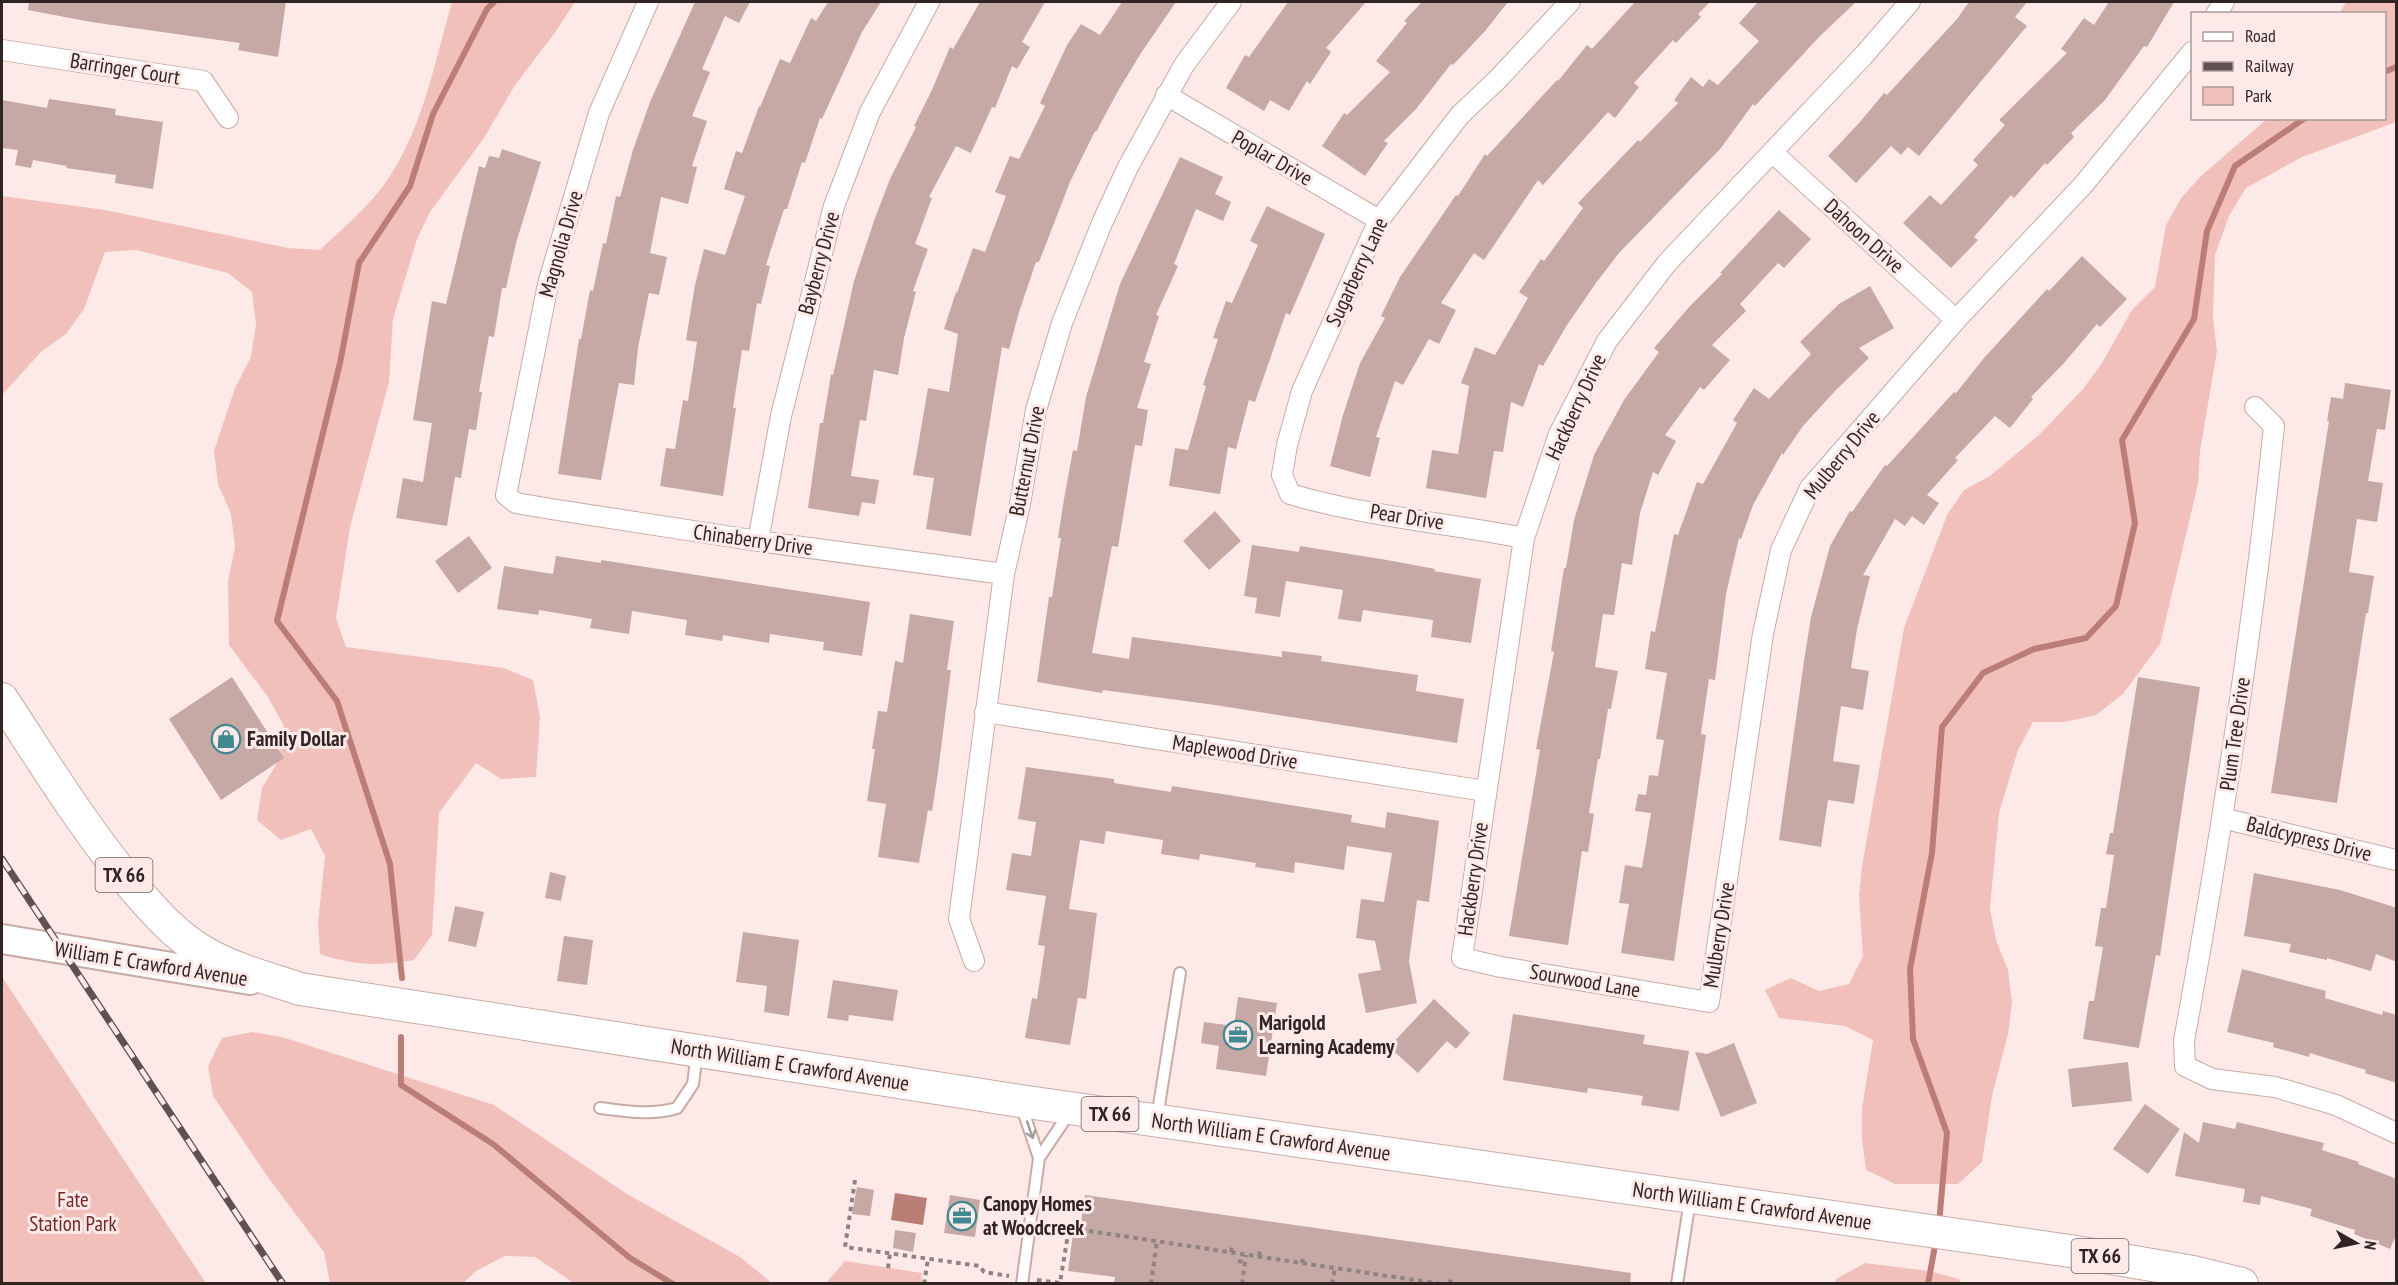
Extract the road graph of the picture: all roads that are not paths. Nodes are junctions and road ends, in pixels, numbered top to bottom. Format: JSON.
{"nodes":[{"id":1,"x":648,"y":2,"type":"edge"},
{"id":2,"x":929,"y":2,"type":"edge"},
{"id":3,"x":1231,"y":2,"type":"edge"},
{"id":4,"x":1570,"y":2,"type":"edge"},
{"id":5,"x":1910,"y":2,"type":"edge"},
{"id":6,"x":2,"y":50,"type":"edge"},
{"id":7,"x":2191,"y":54,"type":"edge"},
{"id":8,"x":1166,"y":95,"type":"junction"},
{"id":9,"x":228,"y":118,"type":"dead end"},
{"id":10,"x":1772,"y":152,"type":"junction"},
{"id":11,"x":1379,"y":220,"type":"junction"},
{"id":12,"x":1956,"y":320,"type":"junction"},
{"id":13,"x":2255,"y":407,"type":"dead end"},
{"id":14,"x":1290,"y":494,"type":"joint"},
{"id":15,"x":506,"y":495,"type":"joint"},
{"id":16,"x":1524,"y":538,"type":"junction"},
{"id":17,"x":758,"y":542,"type":"junction"},
{"id":18,"x":1004,"y":574,"type":"junction"},
{"id":19,"x":2,"y":699,"type":"edge"},
{"id":20,"x":985,"y":712,"type":"junction"},
{"id":21,"x":1485,"y":791,"type":"junction"},
{"id":22,"x":2222,"y":818,"type":"junction"},
{"id":23,"x":2397,"y":860,"type":"edge"},
{"id":24,"x":2,"y":939,"type":"edge"},
{"id":25,"x":1462,"y":958,"type":"joint"},
{"id":26,"x":974,"y":961,"type":"dead end"},
{"id":27,"x":1180,"y":973,"type":"dead end"},
{"id":28,"x":300,"y":988,"type":"junction"},
{"id":29,"x":1709,"y":1002,"type":"joint"},
{"id":30,"x":698,"y":1050,"type":"junction"},
{"id":31,"x":1020,"y":1101,"type":"junction"},
{"id":32,"x":600,"y":1108,"type":"dead end"},
{"id":33,"x":1072,"y":1109,"type":"junction"},
{"id":34,"x":1156,"y":1121,"type":"junction"},
{"id":35,"x":2397,"y":1133,"type":"edge"},
{"id":36,"x":1040,"y":1158,"type":"junction"},
{"id":37,"x":1691,"y":1197,"type":"junction"},
{"id":38,"x":2191,"y":1278,"type":"edge"},
{"id":39,"x":1022,"y":1281,"type":"edge"},
{"id":40,"x":1677,"y":1284,"type":"edge"},
{"id":41,"x":2242,"y":1284,"type":"edge"}],
"edges":[{"from":1,"to":15,"type":"street","name":"Magnolia Drive"},
{"from":2,"to":17,"type":"street","name":"Bayberry Drive"},
{"from":3,"to":8,"type":"street","name":"Butternut Drive"},
{"from":4,"to":11,"type":"street","name":"Sugarberry Lane"},
{"from":5,"to":10,"type":"street","name":"Hackberry Drive"},
{"from":6,"to":9,"type":"street","name":"Barringer Court"},
{"from":7,"to":12,"type":"street","name":"Mulberry Drive"},
{"from":8,"to":11,"type":"street","name":"Poplar Drive"},
{"from":8,"to":18,"type":"street","name":"Butternut Drive"},
{"from":10,"to":12,"type":"street","name":"Dahoon Drive"},
{"from":10,"to":16,"type":"street","name":"Hackberry Drive"},
{"from":11,"to":14,"type":"street","name":"Sugarberry Lane"},
{"from":12,"to":29,"type":"street","name":"Mulberry Drive"},
{"from":13,"to":22,"type":"street","name":"Plum Tree Drive"},
{"from":14,"to":16,"type":"street","name":"Pear Drive"},
{"from":15,"to":17,"type":"street","name":"Chinaberry Drive"},
{"from":16,"to":21,"type":"street","name":"Hackberry Drive"},
{"from":17,"to":18,"type":"street","name":"Chinaberry Drive"},
{"from":18,"to":20,"type":"street","name":"Butternut Drive"},
{"from":19,"to":28,"type":"main road","number":"TX 66"},
{"from":20,"to":21,"type":"street","name":"Maplewood Drive"},
{"from":20,"to":26,"type":"street","name":"Butternut Drive"},
{"from":21,"to":25,"type":"street","name":"Hackberry Drive"},
{"from":22,"to":23,"type":"street","name":"Baldcypress Drive"},
{"from":22,"to":35,"type":"street","name":"Plum Tree Drive"},
{"from":24,"to":28,"type":"main road","name":"William E Crawford Avenue"},
{"from":25,"to":29,"type":"street","name":"Sourwood Lane"},
{"from":27,"to":34,"type":"lane"},
{"from":28,"to":30,"type":"main road","name":"North William E Crawford Avenue","number":"TX 66"},
{"from":30,"to":31,"type":"main road","name":"North William E Crawford Avenue","number":"TX 66"},
{"from":30,"to":32,"type":"lane"},
{"from":31,"to":33,"type":"main road","name":"North William E Crawford Avenue","number":"TX 66"},
{"from":31,"to":36,"type":"lane","one_way":true},
{"from":33,"to":34,"type":"main road","name":"North William E Crawford Avenue","number":"TX 66"},
{"from":33,"to":36,"type":"lane"},
{"from":34,"to":37,"type":"main road","name":"North William E Crawford Avenue","number":"TX 66"},
{"from":36,"to":39,"type":"lane"},
{"from":37,"to":38,"type":"main road","name":"North William E Crawford Avenue","number":"TX 66"},
{"from":37,"to":40,"type":"lane"},
{"from":38,"to":41,"type":"main road","name":"North William E Crawford Avenue","number":"TX 66"}]}
